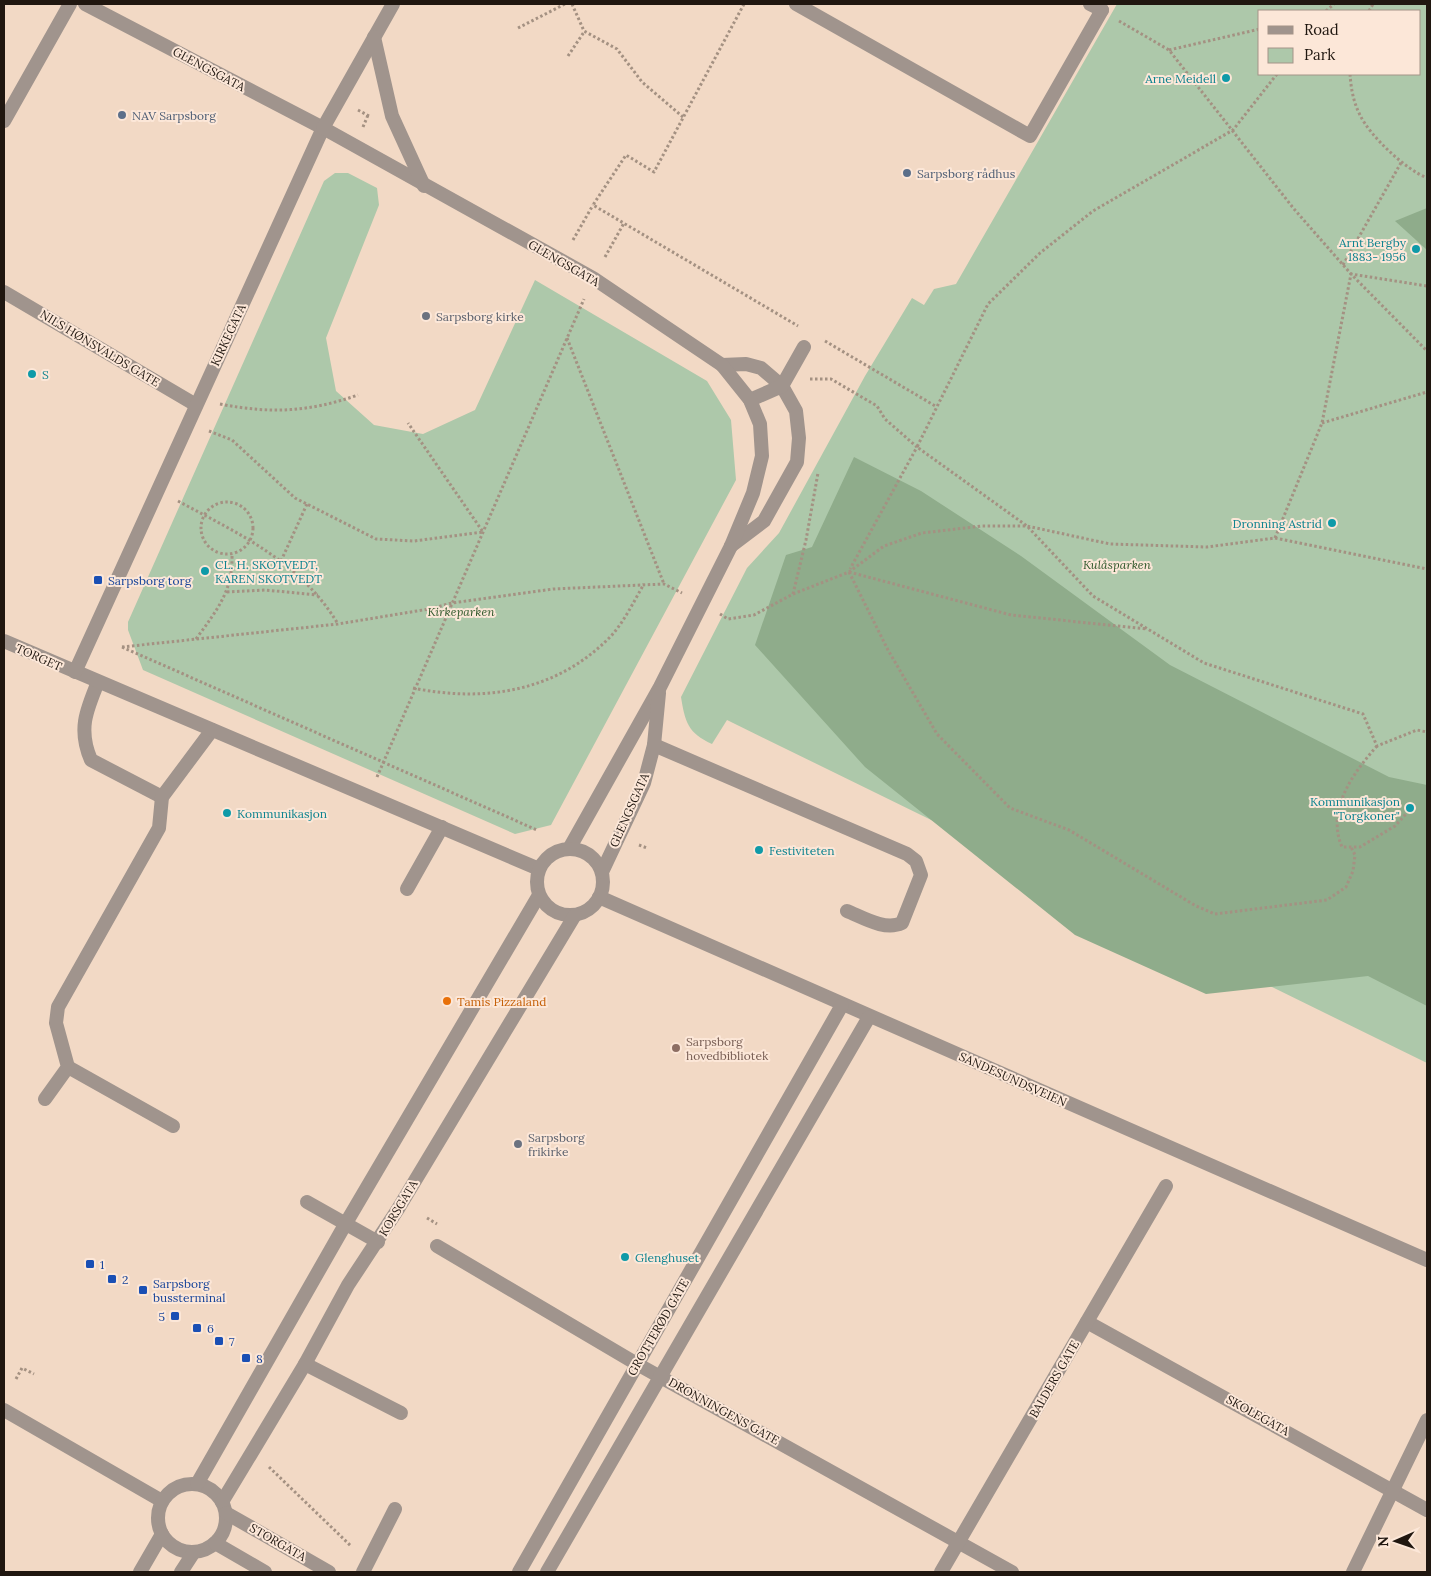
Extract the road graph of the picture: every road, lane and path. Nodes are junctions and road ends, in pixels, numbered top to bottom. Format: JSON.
{"nodes":[{"id":1,"x":70,"y":4,"type":"edge"},
{"id":2,"x":85,"y":4,"type":"edge"},
{"id":3,"x":393,"y":4,"type":"edge"},
{"id":4,"x":566,"y":4,"type":"edge"},
{"id":5,"x":572,"y":4,"type":"edge"},
{"id":6,"x":744,"y":4,"type":"edge"},
{"id":7,"x":796,"y":4,"type":"edge"},
{"id":8,"x":1096,"y":7,"type":"edge"},
{"id":9,"x":518,"y":28,"type":"dead end"},
{"id":10,"x":1258,"y":28,"type":"edge"},
{"id":11,"x":584,"y":31,"type":"junction"},
{"id":12,"x":374,"y":37,"type":"junction"},
{"id":13,"x":1169,"y":50,"type":"junction"},
{"id":14,"x":568,"y":56,"type":"dead end"},
{"id":15,"x":1276,"y":75,"type":"edge"},
{"id":16,"x":1350,"y":75,"type":"edge"},
{"id":17,"x":368,"y":115,"type":"dead end"},
{"id":18,"x":684,"y":117,"type":"junction"},
{"id":19,"x":4,"y":121,"type":"edge"},
{"id":20,"x":323,"y":128,"type":"junction"},
{"id":21,"x":362,"y":128,"type":"dead end"},
{"id":22,"x":1233,"y":130,"type":"junction"},
{"id":23,"x":1402,"y":162,"type":"junction"},
{"id":24,"x":1427,"y":178,"type":"edge"},
{"id":25,"x":424,"y":186,"type":"junction"},
{"id":26,"x":592,"y":205,"type":"junction"},
{"id":27,"x":624,"y":223,"type":"junction"},
{"id":28,"x":573,"y":240,"type":"dead end"},
{"id":29,"x":605,"y":257,"type":"dead end"},
{"id":30,"x":1343,"y":265,"type":"junction"},
{"id":31,"x":1351,"y":274,"type":"junction"},
{"id":32,"x":1427,"y":286,"type":"edge"},
{"id":33,"x":4,"y":292,"type":"edge"},
{"id":34,"x":585,"y":296,"type":"dead end"},
{"id":35,"x":802,"y":328,"type":"dead end"},
{"id":36,"x":567,"y":338,"type":"junction"},
{"id":37,"x":819,"y":338,"type":"dead end"},
{"id":38,"x":804,"y":347,"type":"dead end"},
{"id":39,"x":1427,"y":351,"type":"edge"},
{"id":40,"x":722,"y":365,"type":"junction"},
{"id":41,"x":802,"y":382,"type":"dead end"},
{"id":42,"x":782,"y":386,"type":"junction"},
{"id":43,"x":1427,"y":392,"type":"edge"},
{"id":44,"x":358,"y":395,"type":"dead end"},
{"id":45,"x":750,"y":400,"type":"junction"},
{"id":46,"x":219,"y":404,"type":"dead end"},
{"id":47,"x":196,"y":405,"type":"junction"},
{"id":48,"x":937,"y":407,"type":"junction"},
{"id":49,"x":408,"y":423,"type":"dead end"},
{"id":50,"x":1322,"y":423,"type":"junction"},
{"id":51,"x":208,"y":430,"type":"dead end"},
{"id":52,"x":917,"y":448,"type":"junction"},
{"id":53,"x":819,"y":466,"type":"dead end"},
{"id":54,"x":178,"y":501,"type":"dead end"},
{"id":55,"x":307,"y":504,"type":"junction"},
{"id":56,"x":204,"y":515,"type":"junction"},
{"id":57,"x":1027,"y":526,"type":"junction"},
{"id":58,"x":483,"y":532,"type":"junction"},
{"id":59,"x":1275,"y":538,"type":"junction"},
{"id":60,"x":251,"y":540,"type":"junction"},
{"id":61,"x":731,"y":546,"type":"junction"},
{"id":62,"x":232,"y":554,"type":"junction"},
{"id":63,"x":281,"y":561,"type":"junction"},
{"id":64,"x":1427,"y":569,"type":"edge"},
{"id":65,"x":848,"y":572,"type":"junction"},
{"id":66,"x":644,"y":584,"type":"junction"},
{"id":67,"x":664,"y":584,"type":"junction"},
{"id":68,"x":227,"y":592,"type":"junction"},
{"id":69,"x":682,"y":594,"type":"dead end"},
{"id":70,"x":793,"y":594,"type":"junction"},
{"id":71,"x":318,"y":595,"type":"junction"},
{"id":72,"x":452,"y":602,"type":"junction"},
{"id":73,"x":719,"y":614,"type":"dead end"},
{"id":74,"x":338,"y":624,"type":"junction"},
{"id":75,"x":1149,"y":630,"type":"junction"},
{"id":76,"x":196,"y":639,"type":"junction"},
{"id":77,"x":4,"y":641,"type":"edge"},
{"id":78,"x":75,"y":672,"type":"junction"},
{"id":79,"x":98,"y":682,"type":"junction"},
{"id":80,"x":660,"y":687,"type":"junction"},
{"id":81,"x":414,"y":688,"type":"junction"},
{"id":82,"x":212,"y":730,"type":"junction"},
{"id":83,"x":1427,"y":732,"type":"edge"},
{"id":84,"x":654,"y":745,"type":"junction"},
{"id":85,"x":1377,"y":746,"type":"junction"},
{"id":86,"x":382,"y":763,"type":"junction"},
{"id":87,"x":369,"y":796,"type":"junction"},
{"id":88,"x":162,"y":797,"type":"junction"},
{"id":89,"x":1406,"y":814,"type":"dead end"},
{"id":90,"x":442,"y":826,"type":"junction"},
{"id":91,"x":537,"y":830,"type":"dead end"},
{"id":92,"x":1351,"y":847,"type":"junction"},
{"id":93,"x":569,"y":849,"type":"junction"},
{"id":94,"x":539,"y":868,"type":"junction"},
{"id":95,"x":602,"y":872,"type":"junction"},
{"id":96,"x":407,"y":889,"type":"dead end"},
{"id":97,"x":539,"y":895,"type":"junction"},
{"id":98,"x":600,"y":897,"type":"junction"},
{"id":99,"x":847,"y":911,"type":"dead end"},
{"id":100,"x":575,"y":915,"type":"junction"},
{"id":101,"x":842,"y":1004,"type":"junction"},
{"id":102,"x":870,"y":1017,"type":"junction"},
{"id":103,"x":68,"y":1067,"type":"junction"},
{"id":104,"x":45,"y":1099,"type":"dead end"},
{"id":105,"x":173,"y":1126,"type":"dead end"},
{"id":106,"x":1166,"y":1186,"type":"dead end"},
{"id":107,"x":307,"y":1202,"type":"dead end"},
{"id":108,"x":346,"y":1223,"type":"junction"},
{"id":109,"x":378,"y":1242,"type":"junction"},
{"id":110,"x":437,"y":1246,"type":"dead end"},
{"id":111,"x":1427,"y":1260,"type":"edge"},
{"id":112,"x":1087,"y":1322,"type":"junction"},
{"id":113,"x":305,"y":1364,"type":"junction"},
{"id":114,"x":637,"y":1364,"type":"junction"},
{"id":115,"x":34,"y":1374,"type":"dead end"},
{"id":116,"x":662,"y":1377,"type":"junction"},
{"id":117,"x":16,"y":1379,"type":"dead end"},
{"id":118,"x":4,"y":1410,"type":"edge"},
{"id":119,"x":401,"y":1413,"type":"dead end"},
{"id":120,"x":1427,"y":1420,"type":"edge"},
{"id":121,"x":267,"y":1465,"type":"dead end"},
{"id":122,"x":197,"y":1484,"type":"junction"},
{"id":123,"x":1394,"y":1490,"type":"junction"},
{"id":124,"x":162,"y":1501,"type":"junction"},
{"id":125,"x":224,"y":1507,"type":"junction"},
{"id":126,"x":395,"y":1509,"type":"dead end"},
{"id":127,"x":1427,"y":1510,"type":"edge"},
{"id":128,"x":162,"y":1534,"type":"junction"},
{"id":129,"x":959,"y":1541,"type":"junction"},
{"id":130,"x":215,"y":1543,"type":"junction"},
{"id":131,"x":194,"y":1552,"type":"junction"},
{"id":132,"x":366,"y":1567,"type":"edge"},
{"id":133,"x":140,"y":1572,"type":"edge"},
{"id":134,"x":181,"y":1572,"type":"edge"},
{"id":135,"x":265,"y":1572,"type":"edge"},
{"id":136,"x":329,"y":1572,"type":"edge"},
{"id":137,"x":519,"y":1572,"type":"edge"},
{"id":138,"x":547,"y":1572,"type":"edge"},
{"id":139,"x":941,"y":1572,"type":"edge"},
{"id":140,"x":1012,"y":1572,"type":"edge"},
{"id":141,"x":1353,"y":1572,"type":"edge"}],
"edges":[{"from":1,"to":19,"type":"street"},
{"from":2,"to":20,"type":"street","name":"GLENGSGATA"},
{"from":3,"to":12,"type":"street","name":"KIRKEGATA"},
{"from":4,"to":9,"type":"path"},
{"from":5,"to":11,"type":"path"},
{"from":6,"to":18,"type":"path"},
{"from":7,"to":8,"type":"street"},
{"from":8,"to":13,"type":"path"},
{"from":10,"to":13,"type":"path"},
{"from":11,"to":14,"type":"path"},
{"from":11,"to":18,"type":"path"},
{"from":12,"to":20,"type":"street","name":"KIRKEGATA"},
{"from":12,"to":25,"type":"street"},
{"from":13,"to":22,"type":"path"},
{"from":15,"to":22,"type":"path"},
{"from":16,"to":23,"type":"path"},
{"from":17,"to":21,"type":"path"},
{"from":18,"to":26,"type":"path"},
{"from":20,"to":25,"type":"street","name":"GLENGSGATA"},
{"from":20,"to":47,"type":"street","name":"KIRKEGATA"},
{"from":22,"to":30,"type":"path"},
{"from":22,"to":48,"type":"path"},
{"from":23,"to":24,"type":"path"},
{"from":23,"to":30,"type":"path"},
{"from":25,"to":40,"type":"street","name":"GLENGSGATA"},
{"from":26,"to":27,"type":"path"},
{"from":26,"to":28,"type":"path"},
{"from":27,"to":29,"type":"path"},
{"from":27,"to":35,"type":"path"},
{"from":30,"to":31,"type":"path"},
{"from":31,"to":32,"type":"path"},
{"from":31,"to":39,"type":"path"},
{"from":31,"to":50,"type":"path"},
{"from":33,"to":47,"type":"street","name":"NILS HØNSVALDS GATE"},
{"from":34,"to":36,"type":"path"},
{"from":36,"to":58,"type":"path"},
{"from":36,"to":67,"type":"path"},
{"from":37,"to":48,"type":"path"},
{"from":38,"to":42,"type":"street"},
{"from":40,"to":42,"type":"street"},
{"from":40,"to":45,"type":"street","name":"GLENGSGATA"},
{"from":41,"to":52,"type":"path"},
{"from":42,"to":45,"type":"street"},
{"from":42,"to":61,"type":"street"},
{"from":43,"to":50,"type":"path"},
{"from":44,"to":46,"type":"path"},
{"from":45,"to":61,"type":"street","name":"GLENGSGATA"},
{"from":47,"to":78,"type":"street","name":"KIRKEGATA"},
{"from":48,"to":52,"type":"path"},
{"from":49,"to":58,"type":"path"},
{"from":50,"to":59,"type":"path"},
{"from":51,"to":55,"type":"path"},
{"from":52,"to":57,"type":"path"},
{"from":52,"to":65,"type":"path"},
{"from":53,"to":70,"type":"path"},
{"from":54,"to":56,"type":"path"},
{"from":55,"to":58,"type":"path"},
{"from":55,"to":63,"type":"path"},
{"from":56,"to":60,"type":"path"},
{"from":56,"to":60,"type":"path"},
{"from":56,"to":62,"type":"path"},
{"from":57,"to":59,"type":"path"},
{"from":57,"to":65,"type":"path"},
{"from":57,"to":75,"type":"path"},
{"from":58,"to":72,"type":"path"},
{"from":59,"to":64,"type":"path"},
{"from":60,"to":62,"type":"path"},
{"from":60,"to":63,"type":"path"},
{"from":61,"to":80,"type":"street","name":"GLENGSGATA"},
{"from":62,"to":68,"type":"path"},
{"from":63,"to":71,"type":"path"},
{"from":65,"to":70,"type":"path"},
{"from":65,"to":75,"type":"path"},
{"from":65,"to":92,"type":"path"},
{"from":66,"to":67,"type":"path"},
{"from":66,"to":72,"type":"path"},
{"from":66,"to":81,"type":"path"},
{"from":67,"to":69,"type":"path"},
{"from":68,"to":71,"type":"path"},
{"from":68,"to":76,"type":"path"},
{"from":70,"to":73,"type":"path"},
{"from":71,"to":74,"type":"path"},
{"from":72,"to":74,"type":"path"},
{"from":72,"to":81,"type":"path"},
{"from":74,"to":76,"type":"path"},
{"from":75,"to":85,"type":"path"},
{"from":76,"to":86,"type":"path"},
{"from":77,"to":78,"type":"street","name":"TORGET"},
{"from":78,"to":79,"type":"street","name":"TORGET"},
{"from":79,"to":82,"type":"street","name":"TORGET"},
{"from":79,"to":88,"type":"street"},
{"from":80,"to":84,"type":"street","name":"GLENGSGATA"},
{"from":80,"to":93,"type":"street","name":"GLENGSGATA"},
{"from":81,"to":86,"type":"path"},
{"from":82,"to":87,"type":"street","name":"TORGET"},
{"from":82,"to":88,"type":"street"},
{"from":83,"to":85,"type":"path"},
{"from":84,"to":95,"type":"street","name":"GLENGSGATA"},
{"from":84,"to":99,"type":"street"},
{"from":85,"to":92,"type":"path"},
{"from":86,"to":87,"type":"path"},
{"from":86,"to":91,"type":"path"},
{"from":87,"to":90,"type":"street","name":"TORGET"},
{"from":88,"to":103,"type":"street"},
{"from":89,"to":92,"type":"path"},
{"from":90,"to":94,"type":"street","name":"TORGET"},
{"from":90,"to":96,"type":"street"},
{"from":93,"to":94,"type":"street"},
{"from":93,"to":95,"type":"street"},
{"from":94,"to":97,"type":"street"},
{"from":95,"to":98,"type":"street"},
{"from":97,"to":100,"type":"street"},
{"from":97,"to":108,"type":"street"},
{"from":98,"to":100,"type":"street"},
{"from":98,"to":101,"type":"street","name":"SANDESUNDSVEIEN"},
{"from":100,"to":109,"type":"street","name":"KORSGATA"},
{"from":101,"to":102,"type":"street","name":"SANDESUNDSVEIEN"},
{"from":101,"to":114,"type":"street","name":"GROTTERØD GATE"},
{"from":102,"to":111,"type":"street","name":"SANDESUNDSVEIEN"},
{"from":102,"to":116,"type":"street"},
{"from":103,"to":104,"type":"street"},
{"from":103,"to":105,"type":"street"},
{"from":106,"to":112,"type":"street","name":"BALDERS GATE"},
{"from":107,"to":108,"type":"street"},
{"from":108,"to":109,"type":"street"},
{"from":108,"to":122,"type":"street"},
{"from":109,"to":113,"type":"street","name":"KORSGATA"},
{"from":110,"to":114,"type":"street","name":"DRONNINGENS GATE"},
{"from":112,"to":123,"type":"street","name":"SKOLEGATA"},
{"from":112,"to":129,"type":"street","name":"BALDERS GATE"},
{"from":113,"to":119,"type":"street"},
{"from":113,"to":125,"type":"street","name":"KORSGATA"},
{"from":114,"to":116,"type":"street","name":"DRONNINGENS GATE"},
{"from":114,"to":137,"type":"street","name":"GROTTERØD GATE"},
{"from":115,"to":117,"type":"path"},
{"from":116,"to":129,"type":"street","name":"DRONNINGENS GATE"},
{"from":116,"to":138,"type":"street"},
{"from":118,"to":124,"type":"street"},
{"from":120,"to":123,"type":"street"},
{"from":121,"to":132,"type":"path"},
{"from":122,"to":124,"type":"street"},
{"from":122,"to":125,"type":"street"},
{"from":123,"to":127,"type":"street","name":"SKOLEGATA"},
{"from":123,"to":141,"type":"street"},
{"from":124,"to":128,"type":"street"},
{"from":125,"to":130,"type":"street"},
{"from":125,"to":136,"type":"street","name":"STORGATA"},
{"from":126,"to":132,"type":"street"},
{"from":128,"to":131,"type":"street"},
{"from":128,"to":133,"type":"street"},
{"from":129,"to":139,"type":"street","name":"BALDERS GATE"},
{"from":129,"to":140,"type":"street","name":"DRONNINGENS GATE"},
{"from":130,"to":131,"type":"street"},
{"from":130,"to":135,"type":"street"},
{"from":131,"to":134,"type":"street"}]}
